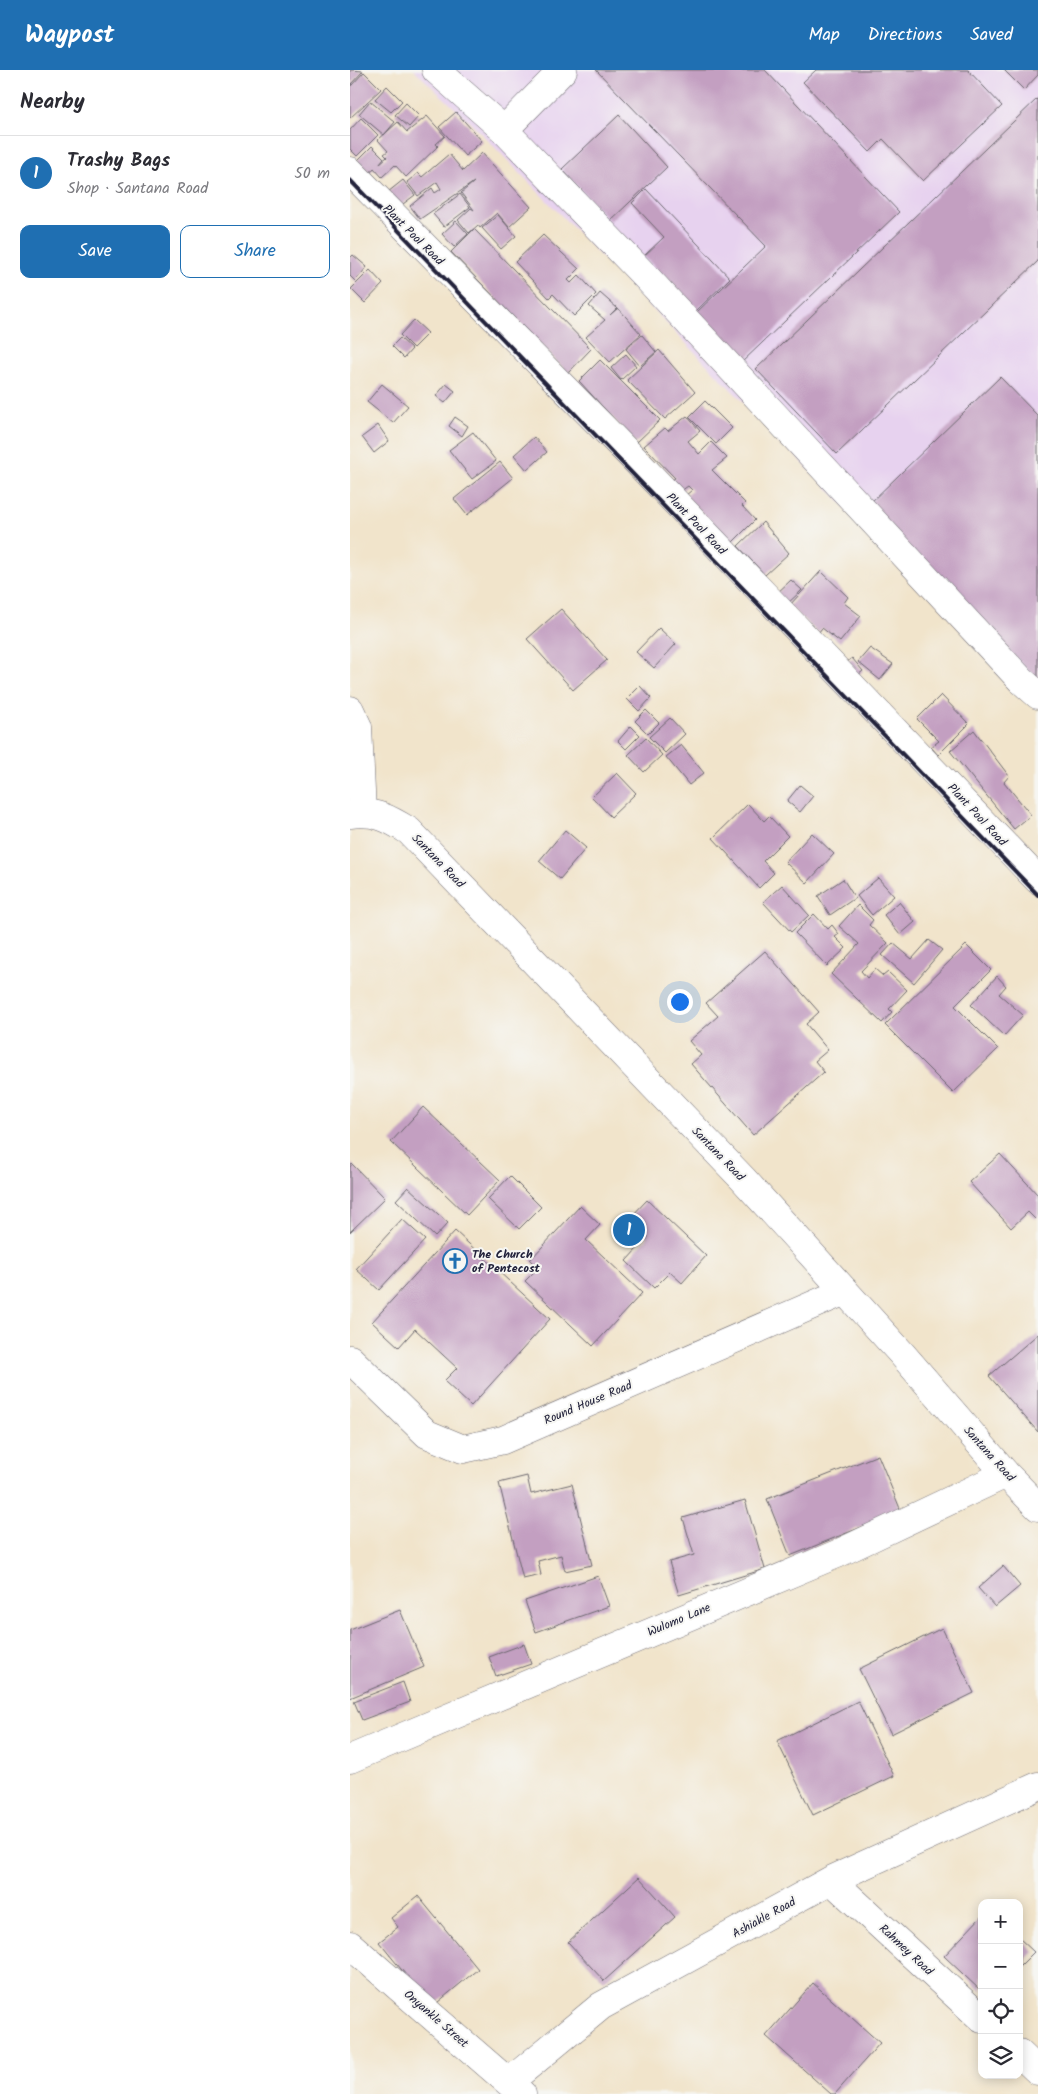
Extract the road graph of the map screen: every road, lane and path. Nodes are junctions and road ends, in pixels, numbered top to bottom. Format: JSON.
{"nodes":[{"id":1,"x":436,"y":70,"type":"edge"},
{"id":2,"x":562,"y":70,"type":"edge"},
{"id":3,"x":504,"y":130,"type":"junction"},
{"id":4,"x":350,"y":171,"type":"edge"},
{"id":5,"x":1038,"y":695,"type":"edge"},
{"id":6,"x":350,"y":710,"type":"edge"},
{"id":7,"x":365,"y":814,"type":"edge"},
{"id":8,"x":1038,"y":880,"type":"edge"},
{"id":9,"x":845,"y":1291,"type":"junction"},
{"id":10,"x":350,"y":1358,"type":"edge"},
{"id":11,"x":1006,"y":1474,"type":"junction"},
{"id":12,"x":1037,"y":1504,"type":"edge"},
{"id":13,"x":350,"y":1759,"type":"edge"},
{"id":14,"x":1038,"y":1786,"type":"edge"},
{"id":15,"x":831,"y":1880,"type":"junction"},
{"id":16,"x":350,"y":1945,"type":"edge"},
{"id":17,"x":978,"y":2015,"type":"edge"},
{"id":18,"x":1023,"y":2058,"type":"edge"},
{"id":19,"x":1038,"y":2071,"type":"edge"},
{"id":20,"x":515,"y":2088,"type":"edge"}],
"edges":[{"from":1,"to":3,"type":"street"},
{"from":2,"to":3,"type":"street"},
{"from":3,"to":5,"type":"street"},
{"from":4,"to":8,"type":"street","name":"Plant Pool Road"},
{"from":6,"to":7,"type":"street"},
{"from":7,"to":9,"type":"street","name":"Santana Road"},
{"from":9,"to":10,"type":"street","name":"Round House Road"},
{"from":9,"to":11,"type":"street","name":"Santana Road"},
{"from":11,"to":12,"type":"street","name":"Santana Road"},
{"from":11,"to":13,"type":"street","name":"Wulomo Lane"},
{"from":14,"to":15,"type":"street","name":"Ashiakle Road"},
{"from":15,"to":17,"type":"street","name":"Rahmey Road"},
{"from":15,"to":20,"type":"street","name":"Ashiakle Road"},
{"from":16,"to":20,"type":"street","name":"Onyankle Street"},
{"from":18,"to":19,"type":"street"}]}
